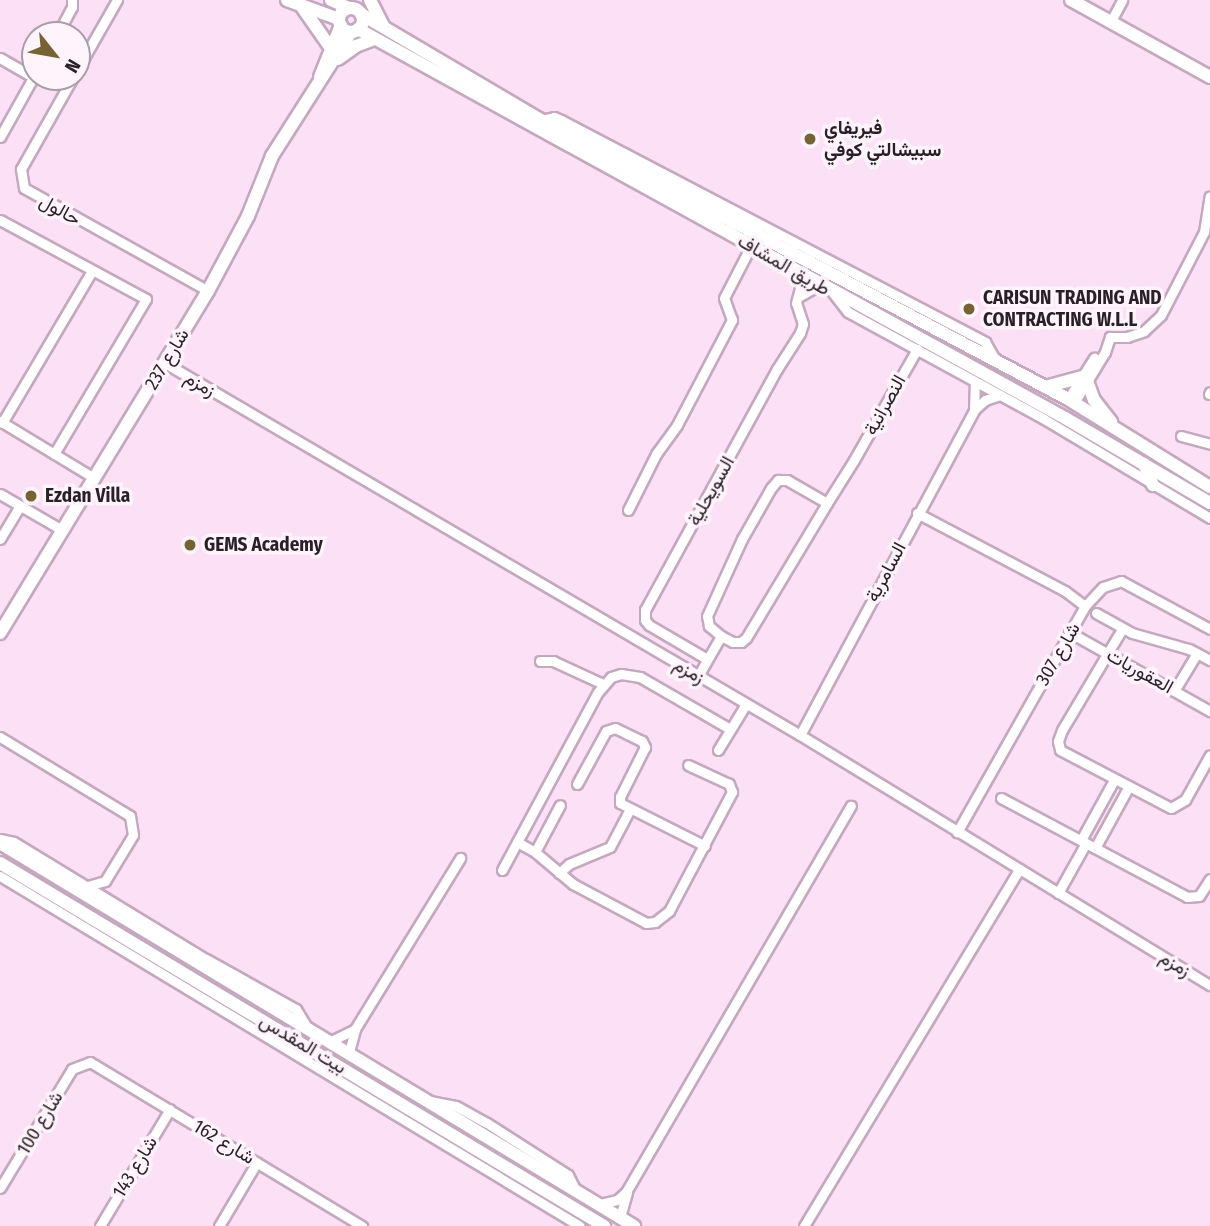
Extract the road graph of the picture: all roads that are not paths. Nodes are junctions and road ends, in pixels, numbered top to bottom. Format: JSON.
{"nodes":[{"id":1,"x":72,"y":0,"type":"edge"},
{"id":2,"x":117,"y":0,"type":"edge"},
{"id":3,"x":331,"y":0,"type":"edge"},
{"id":4,"x":1071,"y":0,"type":"edge"},
{"id":5,"x":1122,"y":0,"type":"edge"},
{"id":6,"x":293,"y":2,"type":"edge"},
{"id":7,"x":359,"y":6,"type":"edge"},
{"id":8,"x":64,"y":21,"type":"edge"},
{"id":9,"x":1111,"y":21,"type":"junction"},
{"id":10,"x":347,"y":26,"type":"junction"},
{"id":11,"x":374,"y":39,"type":"junction"},
{"id":12,"x":91,"y":46,"type":"edge"},
{"id":13,"x":330,"y":47,"type":"junction"},
{"id":14,"x":0,"y":58,"type":"edge"},
{"id":15,"x":332,"y":64,"type":"junction"},
{"id":16,"x":21,"y":69,"type":"edge"},
{"id":17,"x":1210,"y":77,"type":"edge"},
{"id":18,"x":319,"y":78,"type":"junction"},
{"id":19,"x":26,"y":91,"type":"edge"},
{"id":20,"x":65,"y":91,"type":"edge"},
{"id":21,"x":0,"y":137,"type":"edge"},
{"id":22,"x":1210,"y":195,"type":"edge"},
{"id":23,"x":0,"y":220,"type":"edge"},
{"id":24,"x":751,"y":246,"type":"junction"},
{"id":25,"x":92,"y":271,"type":"junction"},
{"id":26,"x":803,"y":276,"type":"junction"},
{"id":27,"x":819,"y":285,"type":"junction"},
{"id":28,"x":208,"y":291,"type":"junction"},
{"id":29,"x":833,"y":293,"type":"junction"},
{"id":30,"x":798,"y":297,"type":"junction"},
{"id":31,"x":916,"y":349,"type":"junction"},
{"id":32,"x":165,"y":363,"type":"junction"},
{"id":33,"x":1085,"y":379,"type":"junction"},
{"id":34,"x":975,"y":382,"type":"junction"},
{"id":35,"x":1044,"y":387,"type":"junction"},
{"id":36,"x":1000,"y":395,"type":"junction"},
{"id":37,"x":1071,"y":401,"type":"junction"},
{"id":38,"x":974,"y":410,"type":"junction"},
{"id":39,"x":1,"y":422,"type":"edge"},
{"id":40,"x":1115,"y":428,"type":"junction"},
{"id":41,"x":1181,"y":436,"type":"dead end"},
{"id":42,"x":1210,"y":444,"type":"edge"},
{"id":43,"x":54,"y":454,"type":"junction"},
{"id":44,"x":1144,"y":463,"type":"junction"},
{"id":45,"x":94,"y":478,"type":"junction"},
{"id":46,"x":1207,"y":484,"type":"edge"},
{"id":47,"x":1153,"y":485,"type":"junction"},
{"id":48,"x":0,"y":494,"type":"edge"},
{"id":49,"x":827,"y":503,"type":"junction"},
{"id":50,"x":1210,"y":503,"type":"edge"},
{"id":51,"x":20,"y":506,"type":"junction"},
{"id":52,"x":628,"y":510,"type":"dead end"},
{"id":53,"x":917,"y":513,"type":"junction"},
{"id":54,"x":1210,"y":519,"type":"edge"},
{"id":55,"x":61,"y":530,"type":"junction"},
{"id":56,"x":0,"y":539,"type":"edge"},
{"id":57,"x":1084,"y":606,"type":"junction"},
{"id":58,"x":1096,"y":613,"type":"dead end"},
{"id":59,"x":1122,"y":629,"type":"junction"},
{"id":60,"x":1210,"y":629,"type":"edge"},
{"id":61,"x":1069,"y":632,"type":"junction"},
{"id":62,"x":0,"y":633,"type":"edge"},
{"id":63,"x":721,"y":636,"type":"junction"},
{"id":64,"x":1197,"y":653,"type":"junction"},
{"id":65,"x":1108,"y":654,"type":"junction"},
{"id":66,"x":708,"y":659,"type":"junction"},
{"id":67,"x":1210,"y":660,"type":"edge"},
{"id":68,"x":540,"y":662,"type":"dead end"},
{"id":69,"x":698,"y":676,"type":"junction"},
{"id":70,"x":603,"y":684,"type":"junction"},
{"id":71,"x":1174,"y":691,"type":"junction"},
{"id":72,"x":746,"y":704,"type":"junction"},
{"id":73,"x":1210,"y":711,"type":"edge"},
{"id":74,"x":730,"y":729,"type":"junction"},
{"id":75,"x":800,"y":735,"type":"junction"},
{"id":76,"x":0,"y":737,"type":"edge"},
{"id":77,"x":718,"y":750,"type":"dead end"},
{"id":78,"x":1210,"y":755,"type":"edge"},
{"id":79,"x":688,"y":765,"type":"dead end"},
{"id":80,"x":1114,"y":780,"type":"junction"},
{"id":81,"x":577,"y":784,"type":"dead end"},
{"id":82,"x":1128,"y":788,"type":"junction"},
{"id":83,"x":1001,"y":798,"type":"dead end"},
{"id":84,"x":560,"y":805,"type":"dead end"},
{"id":85,"x":851,"y":806,"type":"dead end"},
{"id":86,"x":630,"y":809,"type":"junction"},
{"id":87,"x":957,"y":832,"type":"junction"},
{"id":88,"x":0,"y":841,"type":"edge"},
{"id":89,"x":517,"y":842,"type":"junction"},
{"id":90,"x":1088,"y":844,"type":"junction"},
{"id":91,"x":705,"y":846,"type":"junction"},
{"id":92,"x":535,"y":852,"type":"junction"},
{"id":93,"x":460,"y":858,"type":"dead end"},
{"id":94,"x":0,"y":863,"type":"edge"},
{"id":95,"x":1019,"y":869,"type":"junction"},
{"id":96,"x":502,"y":870,"type":"dead end"},
{"id":97,"x":559,"y":873,"type":"junction"},
{"id":98,"x":0,"y":876,"type":"edge"},
{"id":99,"x":1210,"y":880,"type":"edge"},
{"id":100,"x":105,"y":881,"type":"junction"},
{"id":101,"x":85,"y":886,"type":"junction"},
{"id":102,"x":1058,"y":893,"type":"junction"},
{"id":103,"x":107,"y":900,"type":"junction"},
{"id":104,"x":1210,"y":985,"type":"edge"},
{"id":105,"x":244,"y":1008,"type":"junction"},
{"id":106,"x":307,"y":1027,"type":"junction"},
{"id":107,"x":355,"y":1029,"type":"junction"},
{"id":108,"x":331,"y":1041,"type":"junction"},
{"id":109,"x":349,"y":1052,"type":"junction"},
{"id":110,"x":84,"y":1062,"type":"joint"},
{"id":111,"x":170,"y":1109,"type":"junction"},
{"id":112,"x":257,"y":1162,"type":"junction"},
{"id":113,"x":506,"y":1167,"type":"junction"},
{"id":114,"x":629,"y":1187,"type":"junction"},
{"id":115,"x":0,"y":1188,"type":"edge"},
{"id":116,"x":600,"y":1204,"type":"junction"},
{"id":117,"x":620,"y":1217,"type":"junction"},
{"id":118,"x":347,"y":1222,"type":"edge"},
{"id":119,"x":588,"y":1223,"type":"edge"},
{"id":120,"x":100,"y":1226,"type":"edge"},
{"id":121,"x":219,"y":1226,"type":"edge"},
{"id":122,"x":362,"y":1226,"type":"edge"},
{"id":123,"x":604,"y":1226,"type":"edge"},
{"id":124,"x":634,"y":1226,"type":"edge"},
{"id":125,"x":804,"y":1226,"type":"edge"}],
"edges":[{"from":1,"to":8,"type":"street"},
{"from":2,"to":12,"type":"street"},
{"from":3,"to":7,"type":"street","name":"طريق المشاف"},
{"from":4,"to":9,"type":"street"},
{"from":5,"to":9,"type":"street"},
{"from":6,"to":10,"type":"street","name":"طريق المشاف"},
{"from":6,"to":13,"type":"street"},
{"from":7,"to":10,"type":"street"},
{"from":7,"to":10,"type":"street"},
{"from":7,"to":35,"type":"street","name":"طريق المشاف"},
{"from":9,"to":17,"type":"street"},
{"from":10,"to":11,"type":"street","name":"طريق المشاف"},
{"from":10,"to":13,"type":"street","name":"شارع 237"},
{"from":10,"to":15,"type":"street","name":"شارع 237"},
{"from":11,"to":15,"type":"street"},
{"from":11,"to":24,"type":"street","name":"طريق المشاف"},
{"from":13,"to":18,"type":"street","name":"شارع 237"},
{"from":14,"to":16,"type":"street"},
{"from":15,"to":18,"type":"street","name":"شارع 237"},
{"from":18,"to":28,"type":"street","name":"شارع 237"},
{"from":19,"to":21,"type":"street"},
{"from":20,"to":28,"type":"street","name":"حالول"},
{"from":22,"to":33,"type":"street"},
{"from":23,"to":25,"type":"street"},
{"from":24,"to":26,"type":"street","name":"طريق المشاف"},
{"from":24,"to":52,"type":"street"},
{"from":25,"to":39,"type":"street"},
{"from":25,"to":43,"type":"street"},
{"from":26,"to":27,"type":"street","name":"طريق المشاف"},
{"from":26,"to":30,"type":"street","name":"السويحلية"},
{"from":27,"to":29,"type":"street","name":"طريق المشاف"},
{"from":27,"to":30,"type":"street"},
{"from":28,"to":32,"type":"street","name":"شارع 237"},
{"from":29,"to":31,"type":"street"},
{"from":29,"to":44,"type":"street","name":"طريق المشاف"},
{"from":30,"to":66,"type":"street","name":"السويحلية"},
{"from":31,"to":34,"type":"street"},
{"from":31,"to":49,"type":"street","name":"النصرانية"},
{"from":32,"to":45,"type":"street","name":"شارع 237"},
{"from":32,"to":69,"type":"street","name":"زمزم"},
{"from":33,"to":35,"type":"street"},
{"from":33,"to":37,"type":"street"},
{"from":33,"to":40,"type":"street"},
{"from":34,"to":36,"type":"street"},
{"from":34,"to":38,"type":"street","name":"السامرية"},
{"from":35,"to":37,"type":"street","name":"طريق المشاف"},
{"from":36,"to":38,"type":"street"},
{"from":36,"to":47,"type":"street"},
{"from":37,"to":40,"type":"street","name":"طريق المشاف"},
{"from":38,"to":53,"type":"street","name":"السامرية"},
{"from":39,"to":43,"type":"street"},
{"from":40,"to":46,"type":"street","name":"طريق المشاف"},
{"from":41,"to":42,"type":"street"},
{"from":43,"to":45,"type":"street"},
{"from":44,"to":47,"type":"street"},
{"from":44,"to":50,"type":"street","name":"طريق المشاف"},
{"from":45,"to":55,"type":"street","name":"شارع 237"},
{"from":47,"to":54,"type":"street"},
{"from":48,"to":51,"type":"street"},
{"from":49,"to":63,"type":"street","name":"النصرانية"},
{"from":49,"to":63,"type":"street"},
{"from":51,"to":55,"type":"street"},
{"from":51,"to":56,"type":"street"},
{"from":53,"to":57,"type":"street","name":"شارع 307"},
{"from":53,"to":75,"type":"street","name":"السامرية"},
{"from":55,"to":62,"type":"street","name":"شارع 237"},
{"from":57,"to":60,"type":"street"},
{"from":57,"to":61,"type":"street","name":"شارع 307"},
{"from":58,"to":59,"type":"street"},
{"from":59,"to":64,"type":"street"},
{"from":59,"to":65,"type":"street"},
{"from":61,"to":65,"type":"street","name":"العقوريات"},
{"from":61,"to":87,"type":"street","name":"شارع 307"},
{"from":63,"to":66,"type":"street"},
{"from":64,"to":67,"type":"street"},
{"from":64,"to":71,"type":"street"},
{"from":65,"to":71,"type":"street","name":"العقوريات"},
{"from":65,"to":80,"type":"street"},
{"from":66,"to":69,"type":"street"},
{"from":68,"to":70,"type":"street"},
{"from":69,"to":72,"type":"street","name":"زمزم"},
{"from":70,"to":74,"type":"street"},
{"from":70,"to":89,"type":"street"},
{"from":71,"to":73,"type":"street","name":"العقوريات"},
{"from":72,"to":74,"type":"street"},
{"from":72,"to":75,"type":"street","name":"زمزم"},
{"from":74,"to":77,"type":"street"},
{"from":75,"to":87,"type":"street","name":"زمزم"},
{"from":76,"to":100,"type":"street"},
{"from":78,"to":82,"type":"street"},
{"from":79,"to":91,"type":"street"},
{"from":80,"to":82,"type":"street"},
{"from":80,"to":90,"type":"street"},
{"from":81,"to":86,"type":"street"},
{"from":82,"to":90,"type":"street"},
{"from":83,"to":90,"type":"street"},
{"from":84,"to":92,"type":"street"},
{"from":85,"to":114,"type":"street"},
{"from":86,"to":91,"type":"street"},
{"from":86,"to":97,"type":"street"},
{"from":87,"to":95,"type":"street","name":"زمزم"},
{"from":88,"to":101,"type":"street","name":"بيت المقدس"},
{"from":88,"to":106,"type":"street","name":"بيت المقدس"},
{"from":89,"to":92,"type":"street"},
{"from":89,"to":96,"type":"street"},
{"from":90,"to":99,"type":"street"},
{"from":90,"to":102,"type":"street"},
{"from":91,"to":97,"type":"street"},
{"from":92,"to":97,"type":"street"},
{"from":93,"to":107,"type":"street"},
{"from":94,"to":105,"type":"street","name":"بيت المقدس"},
{"from":95,"to":102,"type":"street","name":"زمزم"},
{"from":95,"to":125,"type":"street"},
{"from":98,"to":119,"type":"street","name":"بيت المقدس"},
{"from":100,"to":101,"type":"street"},
{"from":100,"to":103,"type":"street"},
{"from":101,"to":103,"type":"street","name":"بيت المقدس"},
{"from":102,"to":104,"type":"street","name":"زمزم"},
{"from":103,"to":106,"type":"street","name":"بيت المقدس"},
{"from":105,"to":109,"type":"street"},
{"from":105,"to":113,"type":"street","name":"بيت المقدس"},
{"from":106,"to":108,"type":"street","name":"بيت المقدس"},
{"from":107,"to":108,"type":"street"},
{"from":107,"to":109,"type":"street"},
{"from":108,"to":109,"type":"street","name":"بيت المقدس"},
{"from":109,"to":116,"type":"street","name":"بيت المقدس"},
{"from":110,"to":111,"type":"street","name":"شارع 162"},
{"from":110,"to":115,"type":"street","name":"شارع 100"},
{"from":111,"to":112,"type":"street","name":"شارع 162"},
{"from":111,"to":120,"type":"street","name":"شارع 143"},
{"from":112,"to":118,"type":"street","name":"شارع 162"},
{"from":112,"to":121,"type":"street"},
{"from":113,"to":117,"type":"street"},
{"from":113,"to":119,"type":"street","name":"بيت المقدس"},
{"from":114,"to":116,"type":"street"},
{"from":114,"to":117,"type":"street"},
{"from":116,"to":117,"type":"street","name":"بيت المقدس"},
{"from":117,"to":124,"type":"street","name":"بيت المقدس"},
{"from":118,"to":122,"type":"street","name":"شارع 162"},
{"from":119,"to":123,"type":"street","name":"بيت المقدس"}]}
